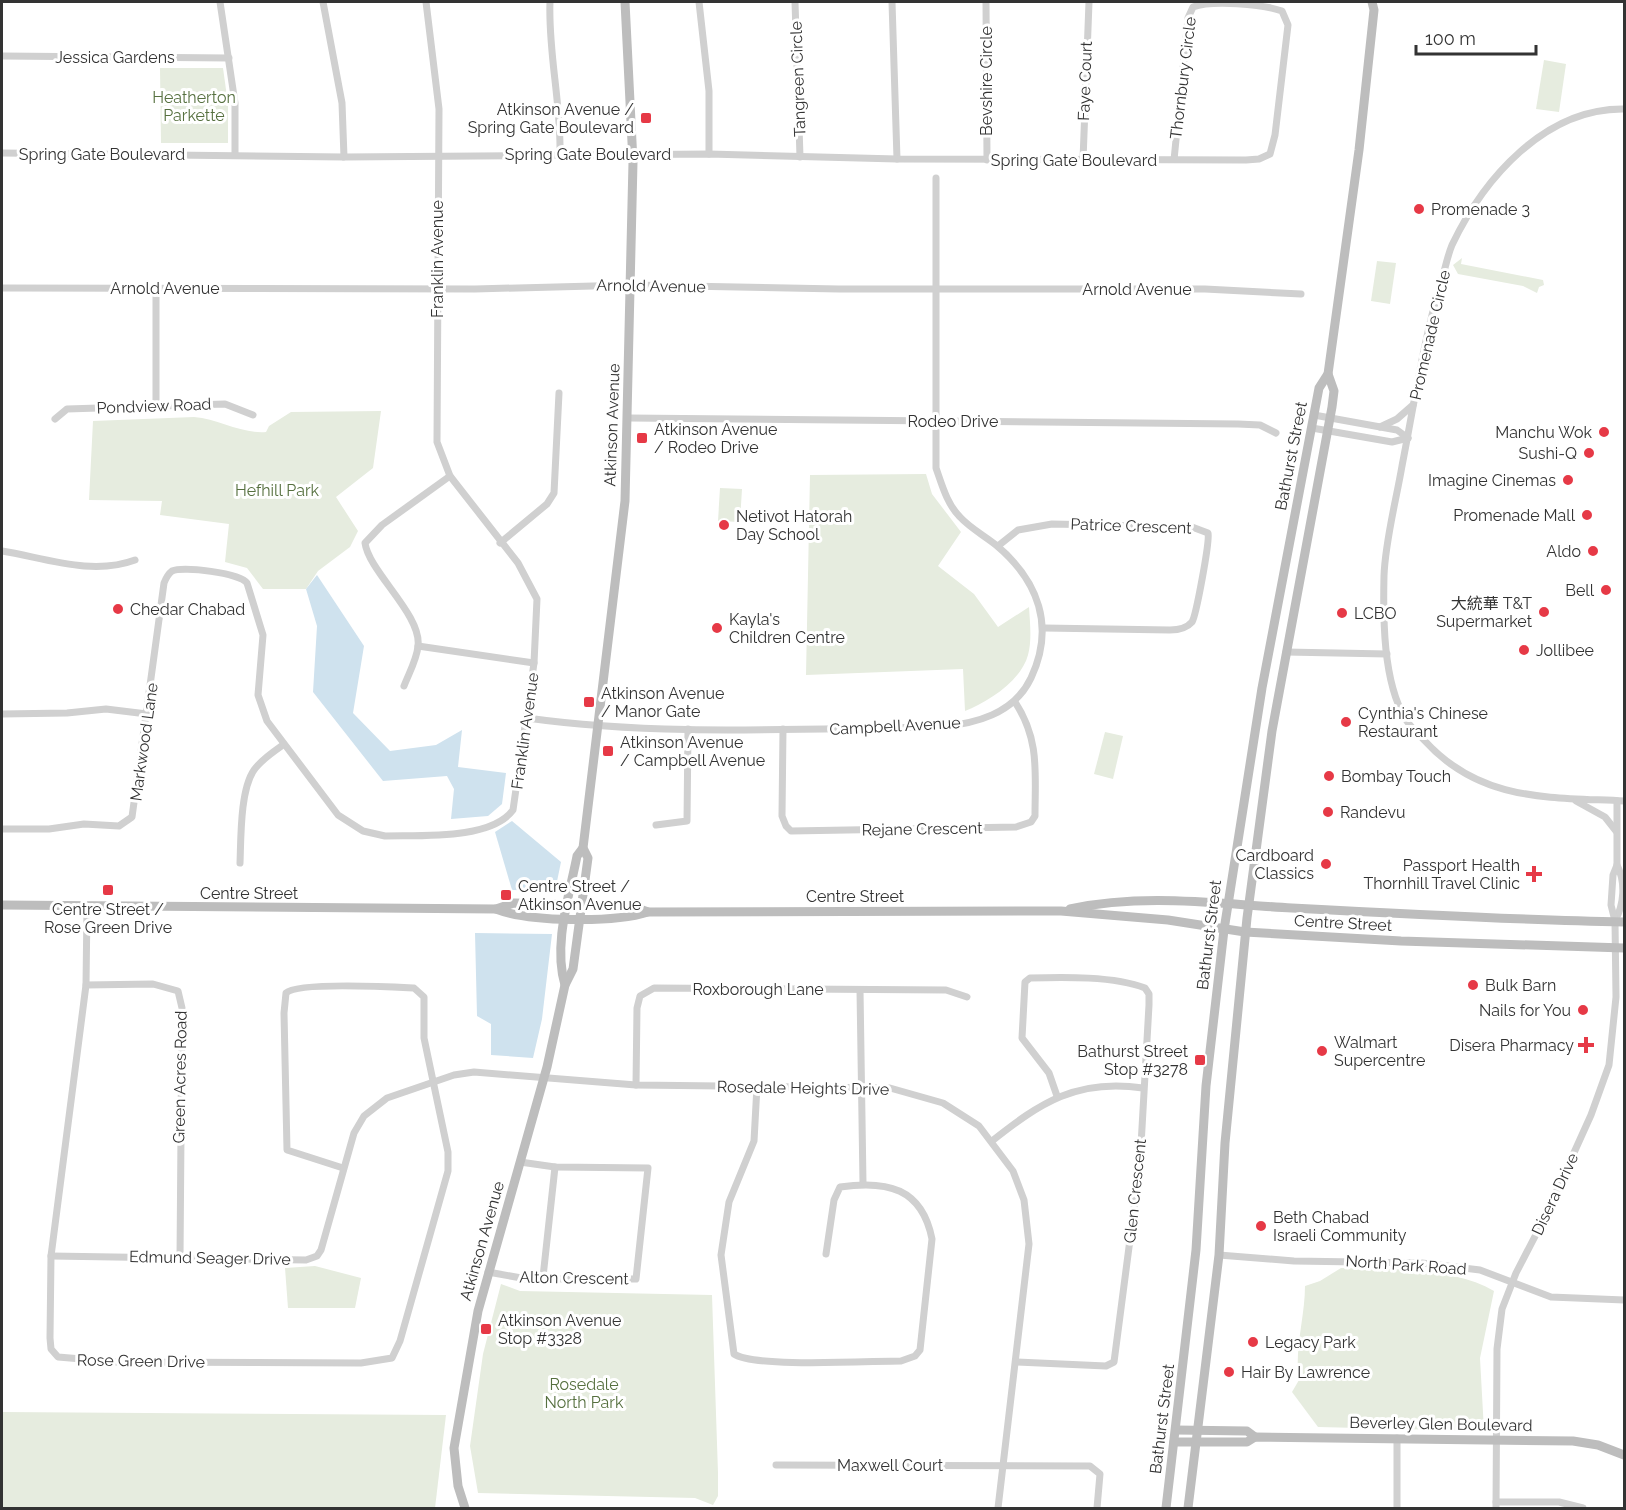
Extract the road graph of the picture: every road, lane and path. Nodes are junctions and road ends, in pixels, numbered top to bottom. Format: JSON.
{"nodes":[{"id":1,"x":220,"y":2,"type":"edge"},
{"id":2,"x":324,"y":2,"type":"edge"},
{"id":3,"x":426,"y":2,"type":"edge"},
{"id":4,"x":550,"y":2,"type":"edge"},
{"id":5,"x":624,"y":2,"type":"edge"},
{"id":6,"x":699,"y":2,"type":"edge"},
{"id":7,"x":795,"y":2,"type":"edge"},
{"id":8,"x":892,"y":2,"type":"edge"},
{"id":9,"x":986,"y":2,"type":"edge"},
{"id":10,"x":1089,"y":2,"type":"edge"},
{"id":11,"x":1375,"y":4,"type":"edge"},
{"id":12,"x":2,"y":57,"type":"edge"},
{"id":13,"x":229,"y":58,"type":"junction"},
{"id":14,"x":1624,"y":109,"type":"edge"},
{"id":15,"x":2,"y":153,"type":"edge"},
{"id":16,"x":560,"y":153,"type":"junction"},
{"id":17,"x":633,"y":153,"type":"junction"},
{"id":18,"x":235,"y":154,"type":"junction"},
{"id":19,"x":709,"y":154,"type":"junction"},
{"id":20,"x":437,"y":155,"type":"junction"},
{"id":21,"x":344,"y":157,"type":"junction"},
{"id":22,"x":800,"y":157,"type":"junction"},
{"id":23,"x":897,"y":159,"type":"junction"},
{"id":24,"x":987,"y":160,"type":"junction"},
{"id":25,"x":1083,"y":160,"type":"junction"},
{"id":26,"x":1174,"y":160,"type":"junction"},
{"id":27,"x":936,"y":178,"type":"dead end"},
{"id":28,"x":631,"y":285,"type":"junction"},
{"id":29,"x":2,"y":288,"type":"edge"},
{"id":30,"x":156,"y":288,"type":"junction"},
{"id":31,"x":438,"y":289,"type":"junction"},
{"id":32,"x":936,"y":289,"type":"junction"},
{"id":33,"x":1301,"y":294,"type":"dead end"},
{"id":34,"x":1328,"y":374,"type":"junction"},
{"id":35,"x":558,"y":393,"type":"dead end"},
{"id":36,"x":156,"y":405,"type":"junction"},
{"id":37,"x":1413,"y":405,"type":"junction"},
{"id":38,"x":253,"y":415,"type":"dead end"},
{"id":39,"x":1314,"y":415,"type":"junction"},
{"id":40,"x":629,"y":418,"type":"junction"},
{"id":41,"x":55,"y":419,"type":"dead end"},
{"id":42,"x":1330,"y":419,"type":"junction"},
{"id":43,"x":937,"y":422,"type":"junction"},
{"id":44,"x":1380,"y":427,"type":"junction"},
{"id":45,"x":1312,"y":428,"type":"junction"},
{"id":46,"x":1329,"y":430,"type":"junction"},
{"id":47,"x":1276,"y":433,"type":"dead end"},
{"id":48,"x":1408,"y":438,"type":"junction"},
{"id":49,"x":450,"y":476,"type":"junction"},
{"id":50,"x":500,"y":543,"type":"junction"},
{"id":51,"x":998,"y":546,"type":"junction"},
{"id":52,"x":2,"y":551,"type":"edge"},
{"id":53,"x":135,"y":560,"type":"dead end"},
{"id":54,"x":171,"y":572,"type":"joint"},
{"id":55,"x":1044,"y":628,"type":"junction"},
{"id":56,"x":418,"y":646,"type":"junction"},
{"id":57,"x":1286,"y":652,"type":"junction"},
{"id":58,"x":1387,"y":654,"type":"junction"},
{"id":59,"x":534,"y":663,"type":"junction"},
{"id":60,"x":404,"y":686,"type":"dead end"},
{"id":61,"x":1015,"y":702,"type":"junction"},
{"id":62,"x":2,"y":714,"type":"edge"},
{"id":63,"x":147,"y":714,"type":"junction"},
{"id":64,"x":527,"y":718,"type":"junction"},
{"id":65,"x":596,"y":726,"type":"junction"},
{"id":66,"x":688,"y":729,"type":"junction"},
{"id":67,"x":783,"y":729,"type":"junction"},
{"id":68,"x":283,"y":745,"type":"junction"},
{"id":69,"x":1574,"y":799,"type":"junction"},
{"id":70,"x":1621,"y":801,"type":"edge"},
{"id":71,"x":656,"y":825,"type":"dead end"},
{"id":72,"x":2,"y":829,"type":"edge"},
{"id":73,"x":1616,"y":831,"type":"junction"},
{"id":74,"x":583,"y":848,"type":"junction"},
{"id":75,"x":240,"y":863,"type":"dead end"},
{"id":76,"x":1617,"y":865,"type":"junction"},
{"id":77,"x":568,"y":904,"type":"junction"},
{"id":78,"x":582,"y":904,"type":"junction"},
{"id":79,"x":1228,"y":904,"type":"junction"},
{"id":80,"x":2,"y":905,"type":"edge"},
{"id":81,"x":1249,"y":906,"type":"junction"},
{"id":82,"x":87,"y":907,"type":"junction"},
{"id":83,"x":496,"y":909,"type":"junction"},
{"id":84,"x":1061,"y":911,"type":"junction"},
{"id":85,"x":648,"y":912,"type":"junction"},
{"id":86,"x":565,"y":918,"type":"junction"},
{"id":87,"x":579,"y":918,"type":"junction"},
{"id":88,"x":1620,"y":922,"type":"edge"},
{"id":89,"x":1224,"y":930,"type":"junction"},
{"id":90,"x":1245,"y":932,"type":"junction"},
{"id":91,"x":1620,"y":948,"type":"edge"},
{"id":92,"x":86,"y":985,"type":"junction"},
{"id":93,"x":566,"y":985,"type":"junction"},
{"id":94,"x":860,"y":990,"type":"junction"},
{"id":95,"x":967,"y":997,"type":"dead end"},
{"id":96,"x":544,"y":1077,"type":"junction"},
{"id":97,"x":433,"y":1082,"type":"junction"},
{"id":98,"x":636,"y":1085,"type":"junction"},
{"id":99,"x":757,"y":1086,"type":"junction"},
{"id":100,"x":860,"y":1087,"type":"junction"},
{"id":101,"x":1143,"y":1089,"type":"junction"},
{"id":102,"x":1057,"y":1096,"type":"junction"},
{"id":103,"x":992,"y":1141,"type":"junction"},
{"id":104,"x":520,"y":1162,"type":"junction"},
{"id":105,"x":555,"y":1167,"type":"junction"},
{"id":106,"x":343,"y":1168,"type":"junction"},
{"id":107,"x":863,"y":1183,"type":"junction"},
{"id":108,"x":826,"y":1254,"type":"dead end"},
{"id":109,"x":1219,"y":1255,"type":"junction"},
{"id":110,"x":51,"y":1256,"type":"junction"},
{"id":111,"x":180,"y":1258,"type":"junction"},
{"id":112,"x":488,"y":1272,"type":"junction"},
{"id":113,"x":543,"y":1277,"type":"junction"},
{"id":114,"x":1512,"y":1282,"type":"junction"},
{"id":115,"x":1624,"y":1300,"type":"edge"},
{"id":116,"x":1017,"y":1362,"type":"junction"},
{"id":117,"x":1176,"y":1430,"type":"junction"},
{"id":118,"x":1197,"y":1431,"type":"junction"},
{"id":119,"x":1255,"y":1437,"type":"junction"},
{"id":120,"x":1397,"y":1438,"type":"junction"},
{"id":121,"x":1496,"y":1441,"type":"junction"},
{"id":122,"x":1174,"y":1442,"type":"junction"},
{"id":123,"x":1196,"y":1442,"type":"junction"},
{"id":124,"x":1624,"y":1455,"type":"edge"},
{"id":125,"x":776,"y":1465,"type":"dead end"},
{"id":126,"x":1003,"y":1465,"type":"junction"},
{"id":127,"x":1496,"y":1505,"type":"edge"},
{"id":128,"x":465,"y":1509,"type":"edge"},
{"id":129,"x":998,"y":1509,"type":"edge"},
{"id":130,"x":1098,"y":1509,"type":"edge"},
{"id":131,"x":1166,"y":1509,"type":"edge"},
{"id":132,"x":1188,"y":1509,"type":"edge"},
{"id":133,"x":1397,"y":1509,"type":"edge"},
{"id":134,"x":1583,"y":1509,"type":"edge"}],
"edges":[{"from":1,"to":13,"type":"street"},
{"from":2,"to":21,"type":"street"},
{"from":3,"to":20,"type":"street","name":"Franklin Avenue"},
{"from":4,"to":16,"type":"street"},
{"from":5,"to":17,"type":"main road","name":"Atkinson Avenue"},
{"from":6,"to":19,"type":"street"},
{"from":7,"to":22,"type":"street","name":"Tangreen Circle"},
{"from":8,"to":23,"type":"street"},
{"from":9,"to":24,"type":"street","name":"Bevshire Circle"},
{"from":10,"to":25,"type":"street","name":"Faye Court"},
{"from":11,"to":34,"type":"main road","name":"Bathurst Street"},
{"from":12,"to":13,"type":"street","name":"Jessica Gardens"},
{"from":13,"to":18,"type":"street"},
{"from":14,"to":37,"type":"street","name":"Promenade Circle"},
{"from":15,"to":18,"type":"street","name":"Spring Gate Boulevard"},
{"from":16,"to":17,"type":"street","name":"Spring Gate Boulevard"},
{"from":16,"to":20,"type":"street","name":"Spring Gate Boulevard"},
{"from":17,"to":19,"type":"street","name":"Spring Gate Boulevard"},
{"from":17,"to":28,"type":"main road","name":"Atkinson Avenue"},
{"from":18,"to":21,"type":"street","name":"Spring Gate Boulevard"},
{"from":19,"to":22,"type":"street","name":"Spring Gate Boulevard"},
{"from":20,"to":21,"type":"street","name":"Spring Gate Boulevard"},
{"from":20,"to":31,"type":"street","name":"Franklin Avenue"},
{"from":22,"to":23,"type":"street","name":"Spring Gate Boulevard"},
{"from":23,"to":24,"type":"street","name":"Spring Gate Boulevard"},
{"from":24,"to":25,"type":"street","name":"Spring Gate Boulevard"},
{"from":25,"to":26,"type":"street","name":"Spring Gate Boulevard"},
{"from":26,"to":26,"type":"street","name":"Thornbury Circle"},
{"from":27,"to":32,"type":"street","name":"Campbell Avenue"},
{"from":28,"to":31,"type":"street","name":"Arnold Avenue"},
{"from":28,"to":32,"type":"street","name":"Arnold Avenue"},
{"from":28,"to":40,"type":"main road","name":"Atkinson Avenue"},
{"from":29,"to":30,"type":"street","name":"Arnold Avenue"},
{"from":30,"to":31,"type":"street","name":"Arnold Avenue"},
{"from":30,"to":36,"type":"street"},
{"from":31,"to":49,"type":"street","name":"Franklin Avenue"},
{"from":32,"to":33,"type":"street","name":"Arnold Avenue"},
{"from":32,"to":43,"type":"street","name":"Campbell Avenue"},
{"from":34,"to":39,"type":"main road","name":"Bathurst Street"},
{"from":34,"to":42,"type":"main road","name":"Bathurst Street"},
{"from":35,"to":50,"type":"street"},
{"from":36,"to":38,"type":"street","name":"Pondview Road"},
{"from":36,"to":41,"type":"street","name":"Pondview Road"},
{"from":37,"to":44,"type":"street"},
{"from":37,"to":48,"type":"street","name":"Promenade Circle"},
{"from":39,"to":42,"type":"street"},
{"from":39,"to":45,"type":"main road","name":"Bathurst Street"},
{"from":40,"to":43,"type":"street","name":"Rodeo Drive"},
{"from":40,"to":65,"type":"main road","name":"Atkinson Avenue"},
{"from":42,"to":44,"type":"street"},
{"from":42,"to":46,"type":"main road","name":"Bathurst Street"},
{"from":43,"to":47,"type":"street","name":"Rodeo Drive"},
{"from":43,"to":51,"type":"street","name":"Campbell Avenue"},
{"from":44,"to":48,"type":"street"},
{"from":45,"to":46,"type":"street"},
{"from":45,"to":79,"type":"main road","name":"Bathurst Street"},
{"from":46,"to":48,"type":"street"},
{"from":46,"to":57,"type":"main road","name":"Bathurst Street"},
{"from":48,"to":58,"type":"street","name":"Promenade Circle"},
{"from":49,"to":50,"type":"street","name":"Franklin Avenue"},
{"from":49,"to":56,"type":"street"},
{"from":50,"to":59,"type":"street","name":"Franklin Avenue"},
{"from":51,"to":55,"type":"street","name":"Campbell Avenue"},
{"from":51,"to":55,"type":"street","name":"Patrice Crescent"},
{"from":52,"to":53,"type":"street"},
{"from":54,"to":63,"type":"street","name":"Markwood Lane"},
{"from":54,"to":68,"type":"street","name":"Franklin Avenue"},
{"from":55,"to":61,"type":"street","name":"Campbell Avenue"},
{"from":56,"to":59,"type":"street"},
{"from":56,"to":60,"type":"street"},
{"from":57,"to":58,"type":"street"},
{"from":57,"to":81,"type":"main road","name":"Bathurst Street"},
{"from":58,"to":69,"type":"street","name":"Promenade Circle"},
{"from":59,"to":64,"type":"street","name":"Franklin Avenue"},
{"from":61,"to":67,"type":"street","name":"Campbell Avenue"},
{"from":61,"to":67,"type":"street","name":"Rejane Crescent"},
{"from":62,"to":63,"type":"street"},
{"from":63,"to":72,"type":"street","name":"Markwood Lane"},
{"from":64,"to":65,"type":"street","name":"Campbell Avenue"},
{"from":64,"to":68,"type":"street","name":"Franklin Avenue"},
{"from":65,"to":66,"type":"street","name":"Campbell Avenue"},
{"from":65,"to":74,"type":"main road","name":"Atkinson Avenue"},
{"from":66,"to":67,"type":"street","name":"Campbell Avenue"},
{"from":66,"to":71,"type":"street"},
{"from":68,"to":75,"type":"street"},
{"from":69,"to":70,"type":"street","name":"Promenade Circle"},
{"from":69,"to":73,"type":"street"},
{"from":70,"to":73,"type":"street"},
{"from":73,"to":76,"type":"street"},
{"from":74,"to":77,"type":"main road","name":"Atkinson Avenue"},
{"from":74,"to":78,"type":"main road","name":"Atkinson Avenue"},
{"from":76,"to":88,"type":"street"},
{"from":76,"to":88,"type":"street"},
{"from":77,"to":78,"type":"main road","name":"Centre Street"},
{"from":77,"to":83,"type":"main road","name":"Centre Street"},
{"from":77,"to":86,"type":"main road","name":"Atkinson Avenue"},
{"from":78,"to":85,"type":"main road","name":"Centre Street"},
{"from":78,"to":87,"type":"main road","name":"Atkinson Avenue"},
{"from":79,"to":81,"type":"main road","name":"Centre Street"},
{"from":79,"to":84,"type":"main road","name":"Centre Street"},
{"from":79,"to":89,"type":"main road","name":"Bathurst Street"},
{"from":80,"to":82,"type":"main road","name":"Centre Street"},
{"from":81,"to":88,"type":"main road","name":"Centre Street"},
{"from":81,"to":90,"type":"main road","name":"Bathurst Street"},
{"from":82,"to":83,"type":"main road","name":"Centre Street"},
{"from":82,"to":92,"type":"street","name":"Rose Green Drive"},
{"from":83,"to":86,"type":"main road","name":"Centre Street"},
{"from":84,"to":85,"type":"main road","name":"Centre Street"},
{"from":84,"to":89,"type":"main road","name":"Centre Street"},
{"from":85,"to":87,"type":"main road","name":"Centre Street"},
{"from":86,"to":87,"type":"main road","name":"Centre Street"},
{"from":86,"to":93,"type":"main road","name":"Atkinson Avenue"},
{"from":87,"to":93,"type":"main road","name":"Atkinson Avenue"},
{"from":88,"to":91,"type":"street","name":"Disera Drive"},
{"from":89,"to":90,"type":"main road","name":"Centre Street"},
{"from":89,"to":117,"type":"main road","name":"Bathurst Street"},
{"from":90,"to":91,"type":"main road","name":"Centre Street"},
{"from":90,"to":109,"type":"main road","name":"Bathurst Street"},
{"from":91,"to":114,"type":"street","name":"Disera Drive"},
{"from":92,"to":110,"type":"street","name":"Rose Green Drive"},
{"from":92,"to":111,"type":"street","name":"Green Acres Road"},
{"from":93,"to":96,"type":"main road","name":"Atkinson Avenue"},
{"from":94,"to":95,"type":"street","name":"Roxborough Lane"},
{"from":94,"to":98,"type":"street","name":"Roxborough Lane"},
{"from":94,"to":100,"type":"street"},
{"from":96,"to":97,"type":"street","name":"Edmund Seager Drive"},
{"from":96,"to":98,"type":"street","name":"Rosedale Heights Drive"},
{"from":96,"to":104,"type":"main road","name":"Atkinson Avenue"},
{"from":97,"to":106,"type":"street","name":"Edmund Seager Drive"},
{"from":97,"to":106,"type":"street"},
{"from":97,"to":110,"type":"street","name":"Rose Green Drive"},
{"from":98,"to":99,"type":"street","name":"Rosedale Heights Drive"},
{"from":99,"to":100,"type":"street","name":"Rosedale Heights Drive"},
{"from":99,"to":107,"type":"street"},
{"from":100,"to":103,"type":"street","name":"Rosedale Heights Drive"},
{"from":100,"to":107,"type":"street"},
{"from":101,"to":102,"type":"street"},
{"from":101,"to":102,"type":"street"},
{"from":101,"to":116,"type":"street","name":"Glen Crescent"},
{"from":102,"to":103,"type":"street"},
{"from":103,"to":116,"type":"street","name":"Rosedale Heights Drive"},
{"from":104,"to":105,"type":"street","name":"Alton Crescent"},
{"from":104,"to":112,"type":"main road","name":"Atkinson Avenue"},
{"from":105,"to":113,"type":"street"},
{"from":105,"to":113,"type":"street","name":"Alton Crescent"},
{"from":106,"to":111,"type":"street","name":"Edmund Seager Drive"},
{"from":107,"to":108,"type":"street"},
{"from":109,"to":114,"type":"street","name":"North Park Road"},
{"from":109,"to":118,"type":"main road","name":"Bathurst Street"},
{"from":110,"to":111,"type":"street","name":"Edmund Seager Drive"},
{"from":112,"to":113,"type":"street","name":"Alton Crescent"},
{"from":112,"to":128,"type":"main road","name":"Atkinson Avenue"},
{"from":114,"to":115,"type":"street","name":"North Park Road"},
{"from":114,"to":121,"type":"street","name":"Disera Drive"},
{"from":116,"to":126,"type":"street","name":"Rosedale Heights Drive"},
{"from":117,"to":118,"type":"main road","name":"Beverley Glen Boulevard"},
{"from":117,"to":122,"type":"main road","name":"Bathurst Street"},
{"from":118,"to":119,"type":"main road","name":"Beverley Glen Boulevard"},
{"from":118,"to":123,"type":"main road","name":"Bathurst Street"},
{"from":119,"to":120,"type":"main road","name":"Beverley Glen Boulevard"},
{"from":119,"to":123,"type":"main road","name":"Beverley Glen Boulevard"},
{"from":120,"to":121,"type":"main road","name":"Beverley Glen Boulevard"},
{"from":120,"to":133,"type":"street"},
{"from":121,"to":124,"type":"main road","name":"Beverley Glen Boulevard"},
{"from":121,"to":127,"type":"street","name":"Disera Drive"},
{"from":122,"to":123,"type":"main road","name":"Beverley Glen Boulevard"},
{"from":122,"to":131,"type":"main road","name":"Bathurst Street"},
{"from":123,"to":132,"type":"main road","name":"Bathurst Street"},
{"from":125,"to":126,"type":"street","name":"Maxwell Court"},
{"from":126,"to":129,"type":"street","name":"Rosedale Heights Drive"},
{"from":126,"to":130,"type":"street","name":"Maxwell Court"},
{"from":127,"to":134,"type":"street"}]}
